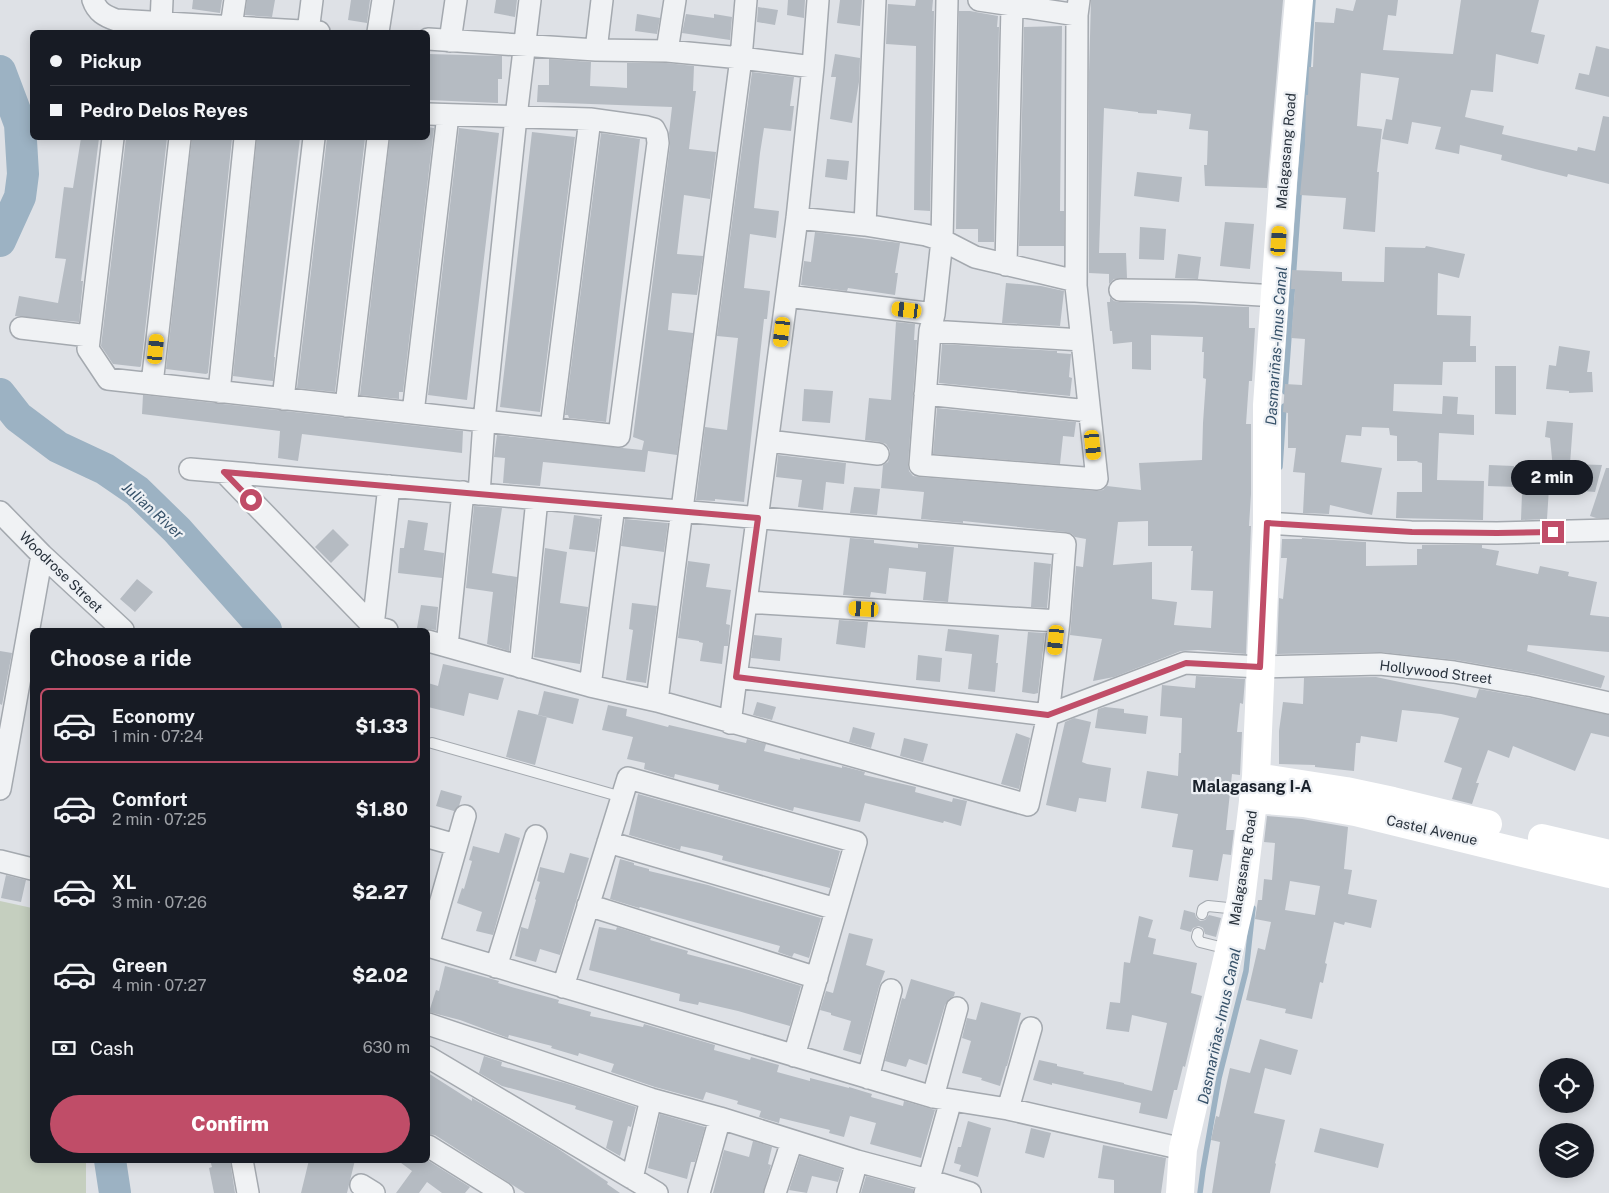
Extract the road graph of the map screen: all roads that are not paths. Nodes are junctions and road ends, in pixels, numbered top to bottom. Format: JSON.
{"nodes":[{"id":1,"x":93,"y":0,"type":"edge"},
{"id":2,"x":162,"y":0,"type":"edge"},
{"id":3,"x":235,"y":0,"type":"edge"},
{"id":4,"x":312,"y":0,"type":"edge"},
{"id":5,"x":383,"y":0,"type":"edge"},
{"id":6,"x":456,"y":0,"type":"edge"},
{"id":7,"x":530,"y":0,"type":"edge"},
{"id":8,"x":602,"y":0,"type":"edge"},
{"id":9,"x":675,"y":0,"type":"edge"},
{"id":10,"x":746,"y":0,"type":"edge"},
{"id":11,"x":818,"y":0,"type":"edge"},
{"id":12,"x":875,"y":0,"type":"edge"},
{"id":13,"x":947,"y":0,"type":"edge"},
{"id":14,"x":979,"y":0,"type":"edge"},
{"id":15,"x":1299,"y":0,"type":"edge"},
{"id":16,"x":1012,"y":6,"type":"junction"},
{"id":17,"x":1078,"y":8,"type":"edge"},
{"id":18,"x":161,"y":23,"type":"junction"},
{"id":19,"x":231,"y":27,"type":"junction"},
{"id":20,"x":280,"y":30,"type":"edge"},
{"id":21,"x":313,"y":30,"type":"edge"},
{"id":22,"x":378,"y":30,"type":"edge"},
{"id":23,"x":430,"y":39,"type":"edge"},
{"id":24,"x":450,"y":41,"type":"junction"},
{"id":25,"x":525,"y":46,"type":"junction"},
{"id":26,"x":596,"y":50,"type":"junction"},
{"id":27,"x":667,"y":51,"type":"junction"},
{"id":28,"x":741,"y":58,"type":"junction"},
{"id":29,"x":813,"y":67,"type":"junction"},
{"id":30,"x":438,"y":114,"type":"edge"},
{"id":31,"x":516,"y":117,"type":"junction"},
{"id":32,"x":590,"y":119,"type":"junction"},
{"id":33,"x":114,"y":140,"type":"edge"},
{"id":34,"x":180,"y":140,"type":"edge"},
{"id":35,"x":245,"y":140,"type":"edge"},
{"id":36,"x":314,"y":140,"type":"edge"},
{"id":37,"x":378,"y":140,"type":"edge"},
{"id":38,"x":797,"y":218,"type":"junction"},
{"id":39,"x":865,"y":225,"type":"junction"},
{"id":40,"x":942,"y":240,"type":"junction"},
{"id":41,"x":1006,"y":265,"type":"junction"},
{"id":42,"x":1076,"y":282,"type":"junction"},
{"id":43,"x":1120,"y":290,"type":"dead end"},
{"id":44,"x":787,"y":296,"type":"junction"},
{"id":45,"x":1275,"y":296,"type":"junction"},
{"id":46,"x":932,"y":322,"type":"junction"},
{"id":47,"x":21,"y":328,"type":"dead end"},
{"id":48,"x":89,"y":336,"type":"junction"},
{"id":49,"x":1082,"y":340,"type":"junction"},
{"id":50,"x":152,"y":384,"type":"junction"},
{"id":51,"x":219,"y":392,"type":"junction"},
{"id":52,"x":925,"y":394,"type":"junction"},
{"id":53,"x":283,"y":399,"type":"junction"},
{"id":54,"x":346,"y":406,"type":"junction"},
{"id":55,"x":1089,"y":411,"type":"junction"},
{"id":56,"x":413,"y":413,"type":"junction"},
{"id":57,"x":484,"y":421,"type":"junction"},
{"id":58,"x":552,"y":428,"type":"junction"},
{"id":59,"x":768,"y":441,"type":"junction"},
{"id":60,"x":878,"y":454,"type":"dead end"},
{"id":61,"x":190,"y":469,"type":"dead end"},
{"id":62,"x":224,"y":472,"type":"junction"},
{"id":63,"x":389,"y":486,"type":"junction"},
{"id":64,"x":471,"y":493,"type":"junction"},
{"id":65,"x":538,"y":499,"type":"junction"},
{"id":66,"x":614,"y":506,"type":"junction"},
{"id":67,"x":0,"y":512,"type":"edge"},
{"id":68,"x":682,"y":512,"type":"junction"},
{"id":69,"x":758,"y":518,"type":"junction"},
{"id":70,"x":1267,"y":523,"type":"junction"},
{"id":71,"x":1609,"y":530,"type":"edge"},
{"id":72,"x":42,"y":555,"type":"junction"},
{"id":73,"x":746,"y":602,"type":"junction"},
{"id":74,"x":1058,"y":621,"type":"junction"},
{"id":75,"x":119,"y":628,"type":"edge"},
{"id":76,"x":380,"y":628,"type":"edge"},
{"id":77,"x":437,"y":644,"type":"edge"},
{"id":78,"x":520,"y":667,"type":"junction"},
{"id":79,"x":1260,"y":667,"type":"junction"},
{"id":80,"x":736,"y":677,"type":"junction"},
{"id":81,"x":590,"y":686,"type":"junction"},
{"id":82,"x":657,"y":701,"type":"junction"},
{"id":83,"x":1609,"y":703,"type":"edge"},
{"id":84,"x":1048,"y":715,"type":"junction"},
{"id":85,"x":730,"y":723,"type":"junction"},
{"id":86,"x":432,"y":742,"type":"dead end"},
{"id":87,"x":1254,"y":788,"type":"junction"},
{"id":88,"x":0,"y":789,"type":"edge"},
{"id":89,"x":622,"y":797,"type":"junction"},
{"id":90,"x":465,"y":816,"type":"dead end"},
{"id":91,"x":536,"y":836,"type":"dead end"},
{"id":92,"x":430,"y":838,"type":"edge"},
{"id":93,"x":608,"y":842,"type":"junction"},
{"id":94,"x":456,"y":845,"type":"junction"},
{"id":95,"x":1609,"y":854,"type":"edge"},
{"id":96,"x":0,"y":861,"type":"edge"},
{"id":97,"x":30,"y":868,"type":"edge"},
{"id":98,"x":1609,"y":874,"type":"edge"},
{"id":99,"x":588,"y":906,"type":"junction"},
{"id":100,"x":836,"y":909,"type":"junction"},
{"id":101,"x":1239,"y":909,"type":"junction"},
{"id":102,"x":1202,"y":914,"type":"dead end"},
{"id":103,"x":1198,"y":933,"type":"dead end"},
{"id":104,"x":430,"y":940,"type":"edge"},
{"id":105,"x":430,"y":948,"type":"edge"},
{"id":106,"x":1229,"y":950,"type":"junction"},
{"id":107,"x":496,"y":967,"type":"junction"},
{"id":108,"x":817,"y":978,"type":"junction"},
{"id":109,"x":563,"y":987,"type":"junction"},
{"id":110,"x":891,"y":990,"type":"dead end"},
{"id":111,"x":956,"y":1008,"type":"dead end"},
{"id":112,"x":430,"y":1025,"type":"edge"},
{"id":113,"x":1031,"y":1028,"type":"dead end"},
{"id":114,"x":794,"y":1056,"type":"junction"},
{"id":115,"x":430,"y":1058,"type":"edge"},
{"id":116,"x":868,"y":1078,"type":"junction"},
{"id":117,"x":651,"y":1098,"type":"junction"},
{"id":118,"x":942,"y":1099,"type":"junction"},
{"id":119,"x":1008,"y":1108,"type":"junction"},
{"id":120,"x":720,"y":1118,"type":"junction"},
{"id":121,"x":792,"y":1141,"type":"junction"},
{"id":122,"x":430,"y":1147,"type":"edge"},
{"id":123,"x":1183,"y":1149,"type":"junction"},
{"id":124,"x":857,"y":1161,"type":"junction"},
{"id":125,"x":243,"y":1163,"type":"edge"},
{"id":126,"x":632,"y":1178,"type":"junction"},
{"id":127,"x":926,"y":1186,"type":"edge"},
{"id":128,"x":248,"y":1193,"type":"edge"},
{"id":129,"x":503,"y":1193,"type":"edge"},
{"id":130,"x":657,"y":1193,"type":"edge"},
{"id":131,"x":698,"y":1193,"type":"edge"},
{"id":132,"x":775,"y":1193,"type":"edge"},
{"id":133,"x":848,"y":1193,"type":"edge"},
{"id":134,"x":970,"y":1193,"type":"edge"},
{"id":135,"x":1180,"y":1193,"type":"edge"}],
"edges":[{"from":1,"to":18,"type":"street"},
{"from":2,"to":18,"type":"street"},
{"from":3,"to":19,"type":"street"},
{"from":4,"to":21,"type":"street"},
{"from":5,"to":22,"type":"street"},
{"from":6,"to":24,"type":"street"},
{"from":7,"to":25,"type":"street"},
{"from":8,"to":26,"type":"street"},
{"from":9,"to":27,"type":"street"},
{"from":10,"to":28,"type":"street"},
{"from":11,"to":29,"type":"street"},
{"from":12,"to":39,"type":"street"},
{"from":13,"to":40,"type":"street"},
{"from":14,"to":16,"type":"street"},
{"from":15,"to":45,"type":"main road","name":"Malagasang Road"},
{"from":16,"to":17,"type":"street"},
{"from":16,"to":41,"type":"street"},
{"from":17,"to":42,"type":"street"},
{"from":18,"to":19,"type":"street"},
{"from":19,"to":20,"type":"street"},
{"from":23,"to":24,"type":"street"},
{"from":24,"to":25,"type":"street"},
{"from":25,"to":26,"type":"street"},
{"from":25,"to":31,"type":"street"},
{"from":26,"to":27,"type":"street"},
{"from":27,"to":28,"type":"street"},
{"from":28,"to":29,"type":"street"},
{"from":28,"to":68,"type":"street"},
{"from":29,"to":38,"type":"street"},
{"from":30,"to":31,"type":"street"},
{"from":30,"to":56,"type":"street"},
{"from":31,"to":32,"type":"street"},
{"from":31,"to":57,"type":"street"},
{"from":32,"to":58,"type":"street"},
{"from":32,"to":58,"type":"street"},
{"from":33,"to":48,"type":"street"},
{"from":34,"to":50,"type":"street"},
{"from":35,"to":51,"type":"street"},
{"from":36,"to":53,"type":"street"},
{"from":37,"to":54,"type":"street"},
{"from":38,"to":39,"type":"street"},
{"from":38,"to":44,"type":"street"},
{"from":39,"to":40,"type":"street"},
{"from":40,"to":41,"type":"street"},
{"from":40,"to":46,"type":"street"},
{"from":41,"to":42,"type":"street"},
{"from":42,"to":49,"type":"street"},
{"from":43,"to":45,"type":"street"},
{"from":44,"to":46,"type":"street"},
{"from":44,"to":59,"type":"street"},
{"from":45,"to":70,"type":"main road","name":"Malagasang Road"},
{"from":46,"to":49,"type":"street"},
{"from":46,"to":52,"type":"street"},
{"from":47,"to":48,"type":"street"},
{"from":48,"to":50,"type":"street"},
{"from":49,"to":55,"type":"street"},
{"from":50,"to":51,"type":"street"},
{"from":51,"to":53,"type":"street"},
{"from":52,"to":55,"type":"street"},
{"from":52,"to":55,"type":"street"},
{"from":53,"to":54,"type":"street"},
{"from":54,"to":56,"type":"street"},
{"from":56,"to":57,"type":"street"},
{"from":57,"to":58,"type":"street"},
{"from":57,"to":64,"type":"street"},
{"from":59,"to":60,"type":"street"},
{"from":59,"to":69,"type":"street"},
{"from":61,"to":62,"type":"street"},
{"from":62,"to":63,"type":"street"},
{"from":62,"to":76,"type":"street"},
{"from":63,"to":64,"type":"street"},
{"from":63,"to":76,"type":"street"},
{"from":64,"to":65,"type":"street"},
{"from":64,"to":77,"type":"street"},
{"from":65,"to":66,"type":"street"},
{"from":65,"to":78,"type":"street"},
{"from":66,"to":68,"type":"street"},
{"from":66,"to":81,"type":"street"},
{"from":67,"to":72,"type":"street","name":"Woodrose Street"},
{"from":68,"to":69,"type":"street"},
{"from":68,"to":82,"type":"street"},
{"from":69,"to":73,"type":"street"},
{"from":69,"to":74,"type":"street"},
{"from":70,"to":71,"type":"street"},
{"from":70,"to":79,"type":"main road","name":"Malagasang Road"},
{"from":72,"to":75,"type":"street","name":"Woodrose Street"},
{"from":72,"to":88,"type":"street"},
{"from":73,"to":74,"type":"street"},
{"from":73,"to":80,"type":"street"},
{"from":74,"to":84,"type":"street"},
{"from":77,"to":78,"type":"street"},
{"from":78,"to":81,"type":"street"},
{"from":79,"to":83,"type":"street","name":"Hollywood Street"},
{"from":79,"to":84,"type":"street","name":"Hollywood Street"},
{"from":79,"to":87,"type":"main road","name":"Malagasang Road"},
{"from":80,"to":84,"type":"street"},
{"from":80,"to":85,"type":"street"},
{"from":81,"to":82,"type":"street"},
{"from":82,"to":85,"type":"street"},
{"from":84,"to":85,"type":"street"},
{"from":86,"to":89,"type":"lane"},
{"from":87,"to":95,"type":"main road","name":"Castel Avenue"},
{"from":87,"to":98,"type":"main road","name":"Castel Avenue"},
{"from":87,"to":101,"type":"main road","name":"Malagasang Road"},
{"from":89,"to":93,"type":"street"},
{"from":89,"to":100,"type":"street"},
{"from":90,"to":94,"type":"street"},
{"from":91,"to":107,"type":"street"},
{"from":92,"to":94,"type":"street"},
{"from":93,"to":99,"type":"street"},
{"from":93,"to":100,"type":"street"},
{"from":94,"to":104,"type":"street"},
{"from":96,"to":97,"type":"street"},
{"from":99,"to":108,"type":"street"},
{"from":99,"to":109,"type":"street"},
{"from":100,"to":108,"type":"street"},
{"from":101,"to":102,"type":"lane"},
{"from":101,"to":106,"type":"main road","name":"Malagasang Road"},
{"from":103,"to":106,"type":"lane"},
{"from":105,"to":107,"type":"street"},
{"from":106,"to":123,"type":"main road","name":"Malagasang Road"},
{"from":107,"to":109,"type":"street"},
{"from":108,"to":114,"type":"street"},
{"from":109,"to":114,"type":"street"},
{"from":110,"to":116,"type":"street"},
{"from":111,"to":118,"type":"street"},
{"from":112,"to":117,"type":"street"},
{"from":113,"to":119,"type":"street"},
{"from":114,"to":116,"type":"street"},
{"from":115,"to":126,"type":"street"},
{"from":116,"to":118,"type":"street"},
{"from":117,"to":120,"type":"street"},
{"from":117,"to":126,"type":"street"},
{"from":118,"to":119,"type":"street"},
{"from":118,"to":127,"type":"street"},
{"from":119,"to":123,"type":"street"},
{"from":120,"to":121,"type":"street"},
{"from":120,"to":131,"type":"street"},
{"from":121,"to":124,"type":"street"},
{"from":121,"to":132,"type":"street"},
{"from":122,"to":129,"type":"street"},
{"from":123,"to":135,"type":"main road","name":"Malagasang Road"},
{"from":124,"to":127,"type":"street"},
{"from":124,"to":133,"type":"street"},
{"from":125,"to":128,"type":"street"},
{"from":126,"to":130,"type":"street"},
{"from":127,"to":134,"type":"street"}]}
